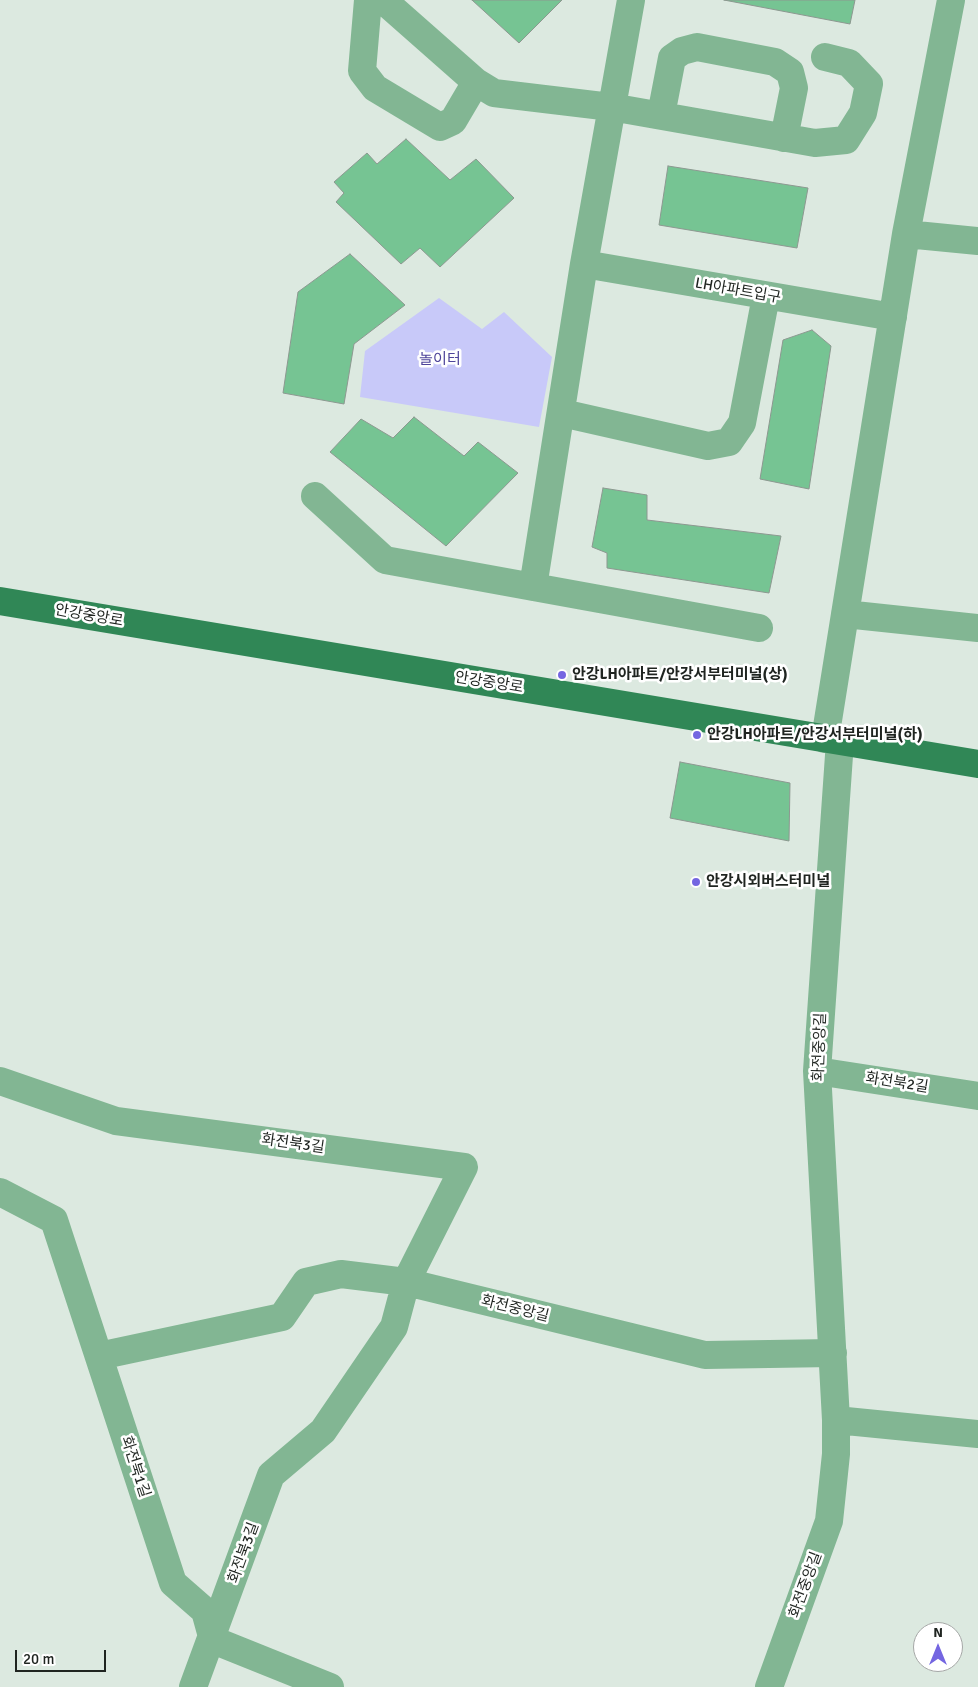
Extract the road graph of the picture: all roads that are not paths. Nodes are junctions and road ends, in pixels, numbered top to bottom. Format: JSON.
{"nodes":[{"id":1,"x":368,"y":0,"type":"edge"},
{"id":2,"x":383,"y":0,"type":"edge"},
{"id":3,"x":631,"y":0,"type":"edge"},
{"id":4,"x":951,"y":0,"type":"edge"},
{"id":5,"x":824,"y":57,"type":"dead end"},
{"id":6,"x":476,"y":82,"type":"junction"},
{"id":7,"x":611,"y":107,"type":"junction"},
{"id":8,"x":661,"y":115,"type":"junction"},
{"id":9,"x":784,"y":138,"type":"junction"},
{"id":10,"x":906,"y":234,"type":"junction"},
{"id":11,"x":978,"y":241,"type":"edge"},
{"id":12,"x":584,"y":264,"type":"junction"},
{"id":13,"x":766,"y":296,"type":"junction"},
{"id":14,"x":893,"y":317,"type":"junction"},
{"id":15,"x":562,"y":412,"type":"junction"},
{"id":16,"x":316,"y":496,"type":"dead end"},
{"id":17,"x":533,"y":587,"type":"junction"},
{"id":18,"x":0,"y":601,"type":"edge"},
{"id":19,"x":845,"y":614,"type":"junction"},
{"id":20,"x":759,"y":628,"type":"dead end"},
{"id":21,"x":978,"y":628,"type":"edge"},
{"id":22,"x":832,"y":740,"type":"junction"},
{"id":23,"x":978,"y":764,"type":"edge"},
{"id":24,"x":817,"y":1071,"type":"junction"},
{"id":25,"x":0,"y":1082,"type":"edge"},
{"id":26,"x":978,"y":1096,"type":"edge"},
{"id":27,"x":0,"y":1192,"type":"edge"},
{"id":28,"x":406,"y":1282,"type":"junction"},
{"id":29,"x":833,"y":1354,"type":"junction"},
{"id":30,"x":99,"y":1356,"type":"junction"},
{"id":31,"x":836,"y":1420,"type":"junction"},
{"id":32,"x":978,"y":1434,"type":"edge"},
{"id":33,"x":213,"y":1640,"type":"junction"},
{"id":34,"x":194,"y":1687,"type":"edge"},
{"id":35,"x":330,"y":1687,"type":"edge"},
{"id":36,"x":769,"y":1687,"type":"edge"}],
"edges":[{"from":1,"to":6,"type":"street"},
{"from":2,"to":6,"type":"street"},
{"from":3,"to":7,"type":"street"},
{"from":4,"to":10,"type":"street","name":"화전중앙길"},
{"from":5,"to":9,"type":"street"},
{"from":6,"to":7,"type":"street"},
{"from":7,"to":8,"type":"street"},
{"from":7,"to":12,"type":"street"},
{"from":8,"to":9,"type":"street"},
{"from":8,"to":9,"type":"street"},
{"from":10,"to":11,"type":"street"},
{"from":10,"to":14,"type":"street","name":"화전중앙길"},
{"from":12,"to":13,"type":"street","name":"LH아파트입구"},
{"from":12,"to":15,"type":"street"},
{"from":13,"to":14,"type":"street","name":"LH아파트입구"},
{"from":13,"to":15,"type":"street"},
{"from":14,"to":19,"type":"street","name":"화전중앙길"},
{"from":15,"to":17,"type":"street"},
{"from":16,"to":17,"type":"street"},
{"from":17,"to":20,"type":"street"},
{"from":18,"to":22,"type":"main road","name":"안강중앙로"},
{"from":19,"to":21,"type":"street"},
{"from":19,"to":22,"type":"street","name":"화전중앙길"},
{"from":22,"to":23,"type":"main road","name":"안강중앙로"},
{"from":22,"to":24,"type":"street","name":"화전중앙길"},
{"from":24,"to":26,"type":"street","name":"화전북2길"},
{"from":24,"to":29,"type":"street","name":"화전중앙길"},
{"from":25,"to":28,"type":"street","name":"화전북3길"},
{"from":27,"to":30,"type":"street","name":"화전북1길"},
{"from":28,"to":29,"type":"street","name":"화전중앙길"},
{"from":28,"to":30,"type":"street"},
{"from":28,"to":33,"type":"street","name":"화전북3길"},
{"from":29,"to":31,"type":"street","name":"화전중앙길"},
{"from":30,"to":33,"type":"street","name":"화전북1길"},
{"from":31,"to":32,"type":"street"},
{"from":31,"to":36,"type":"street","name":"화전중앙길"},
{"from":33,"to":34,"type":"street","name":"화전북3길"},
{"from":33,"to":35,"type":"street"}]}
